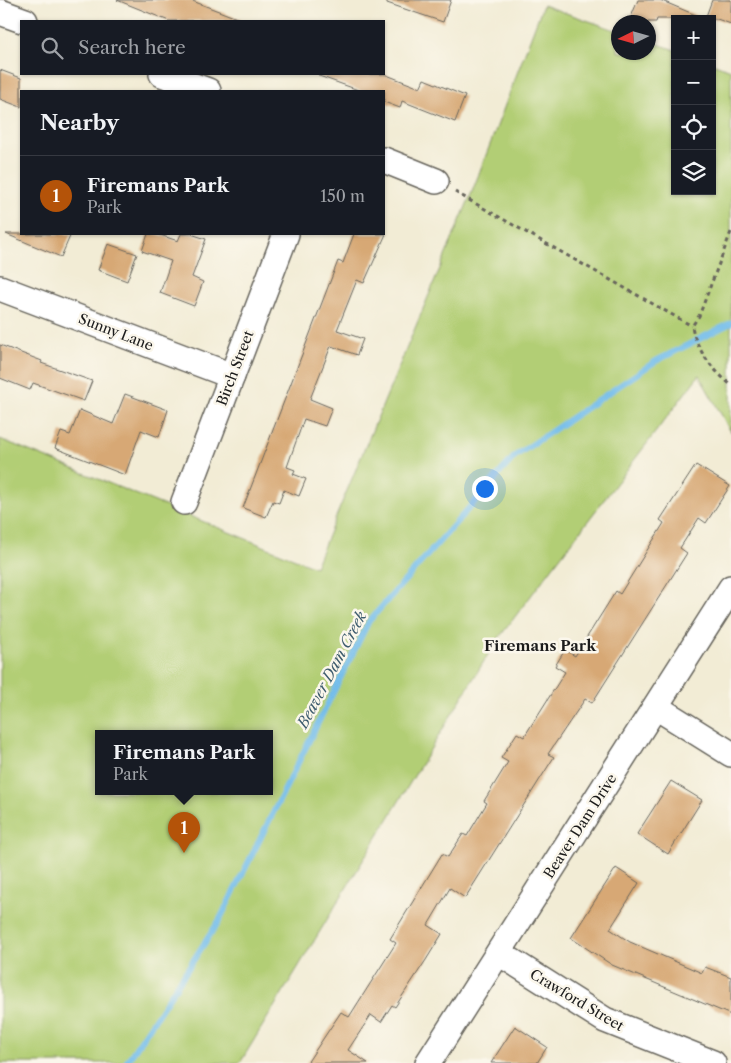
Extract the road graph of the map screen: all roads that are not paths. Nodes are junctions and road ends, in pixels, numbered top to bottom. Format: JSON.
{"nodes":[{"id":1,"x":0,"y":12,"type":"edge"},
{"id":2,"x":21,"y":20,"type":"edge"},
{"id":3,"x":165,"y":75,"type":"edge"},
{"id":4,"x":205,"y":90,"type":"edge"},
{"id":5,"x":385,"y":160,"type":"edge"},
{"id":6,"x":436,"y":181,"type":"road end"},
{"id":7,"x":286,"y":235,"type":"edge"},
{"id":8,"x":0,"y":288,"type":"edge"},
{"id":9,"x":232,"y":376,"type":"junction"},
{"id":10,"x":184,"y":502,"type":"dead end"},
{"id":11,"x":731,"y":588,"type":"edge"},
{"id":12,"x":656,"y":707,"type":"junction"},
{"id":13,"x":731,"y":754,"type":"edge"},
{"id":14,"x":499,"y":953,"type":"junction"},
{"id":15,"x":428,"y":1063,"type":"edge"},
{"id":16,"x":713,"y":1063,"type":"edge"}],
"edges":[{"from":1,"to":2,"type":"street"},
{"from":3,"to":4,"type":"street"},
{"from":5,"to":6,"type":"street"},
{"from":7,"to":9,"type":"street","name":"Birch Street"},
{"from":8,"to":9,"type":"street","name":"Sunny Lane"},
{"from":9,"to":10,"type":"street","name":"Birch Street"},
{"from":11,"to":12,"type":"street","name":"Beaver Dam Drive"},
{"from":12,"to":13,"type":"street"},
{"from":12,"to":14,"type":"street","name":"Beaver Dam Drive"},
{"from":14,"to":15,"type":"street","name":"Beaver Dam Drive"},
{"from":14,"to":16,"type":"street","name":"Crawford Street"}]}
